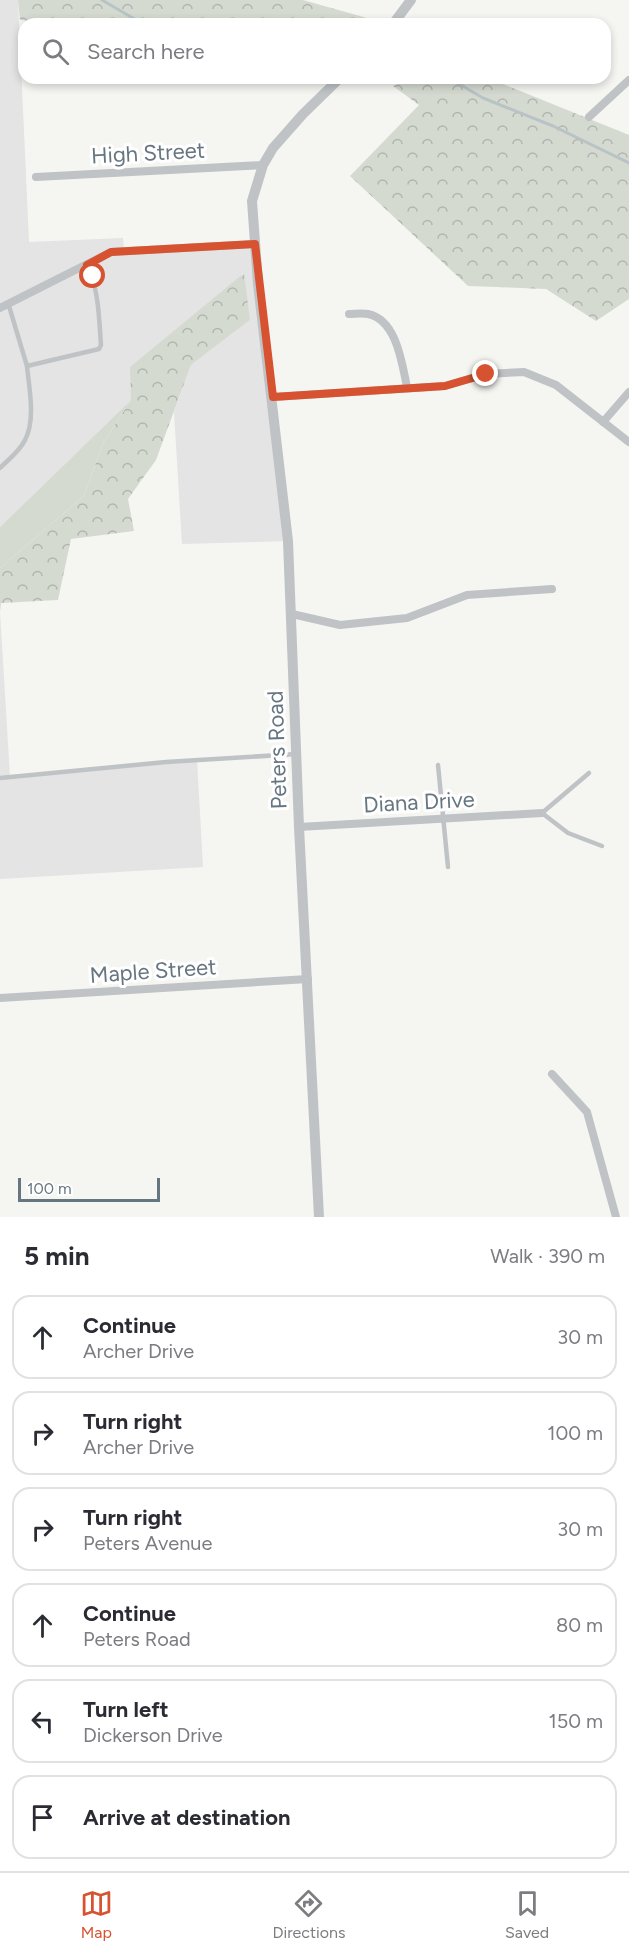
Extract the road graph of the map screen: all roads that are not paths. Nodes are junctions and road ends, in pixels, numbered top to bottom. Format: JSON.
{"nodes":[{"id":1,"x":411,"y":0,"type":"edge"},
{"id":2,"x":398,"y":18,"type":"edge"},
{"id":3,"x":629,"y":80,"type":"edge"},
{"id":4,"x":334,"y":84,"type":"edge"},
{"id":5,"x":589,"y":117,"type":"dead end"},
{"id":6,"x":262,"y":165,"type":"junction"},
{"id":7,"x":36,"y":177,"type":"dead end"},
{"id":8,"x":255,"y":244,"type":"junction"},
{"id":9,"x":87,"y":265,"type":"junction"},
{"id":10,"x":9,"y":306,"type":"junction"},
{"id":11,"x":0,"y":308,"type":"edge"},
{"id":12,"x":349,"y":314,"type":"dead end"},
{"id":13,"x":27,"y":366,"type":"junction"},
{"id":14,"x":407,"y":387,"type":"junction"},
{"id":15,"x":629,"y":392,"type":"edge"},
{"id":16,"x":273,"y":397,"type":"junction"},
{"id":17,"x":603,"y":422,"type":"junction"},
{"id":18,"x":629,"y":442,"type":"edge"},
{"id":19,"x":0,"y":468,"type":"edge"},
{"id":20,"x":552,"y":589,"type":"dead end"},
{"id":21,"x":292,"y":614,"type":"junction"},
{"id":22,"x":297,"y":754,"type":"junction"},
{"id":23,"x":438,"y":765,"type":"dead end"},
{"id":24,"x":589,"y":773,"type":"dead end"},
{"id":25,"x":0,"y":778,"type":"edge"},
{"id":26,"x":542,"y":813,"type":"junction"},
{"id":27,"x":441,"y":819,"type":"junction"},
{"id":28,"x":299,"y":827,"type":"junction"},
{"id":29,"x":602,"y":846,"type":"dead end"},
{"id":30,"x":447,"y":867,"type":"dead end"},
{"id":31,"x":308,"y":980,"type":"junction"},
{"id":32,"x":0,"y":998,"type":"edge"},
{"id":33,"x":552,"y":1074,"type":"dead end"},
{"id":34,"x":319,"y":1217,"type":"edge"},
{"id":35,"x":616,"y":1217,"type":"edge"}],
"edges":[{"from":1,"to":2,"type":"street"},
{"from":3,"to":5,"type":"street"},
{"from":4,"to":6,"type":"street"},
{"from":6,"to":7,"type":"street","name":"High Street"},
{"from":6,"to":8,"type":"street","name":"Peters Road"},
{"from":8,"to":9,"type":"street"},
{"from":8,"to":16,"type":"street","name":"Peters Road"},
{"from":9,"to":10,"type":"street"},
{"from":9,"to":13,"type":"lane"},
{"from":10,"to":11,"type":"street"},
{"from":10,"to":13,"type":"lane"},
{"from":12,"to":14,"type":"street"},
{"from":13,"to":19,"type":"lane"},
{"from":14,"to":16,"type":"street"},
{"from":14,"to":17,"type":"street"},
{"from":15,"to":17,"type":"street"},
{"from":16,"to":21,"type":"street","name":"Peters Road"},
{"from":17,"to":18,"type":"street"},
{"from":20,"to":21,"type":"street"},
{"from":21,"to":22,"type":"street","name":"Peters Road"},
{"from":22,"to":25,"type":"lane"},
{"from":22,"to":28,"type":"street","name":"Peters Road"},
{"from":23,"to":27,"type":"lane"},
{"from":24,"to":26,"type":"lane"},
{"from":26,"to":27,"type":"street","name":"Diana Drive"},
{"from":26,"to":29,"type":"lane"},
{"from":27,"to":28,"type":"street","name":"Diana Drive"},
{"from":27,"to":30,"type":"lane"},
{"from":28,"to":31,"type":"street","name":"Peters Road"},
{"from":31,"to":32,"type":"street","name":"Maple Street"},
{"from":31,"to":34,"type":"street","name":"Peters Road"},
{"from":33,"to":35,"type":"street"}]}
